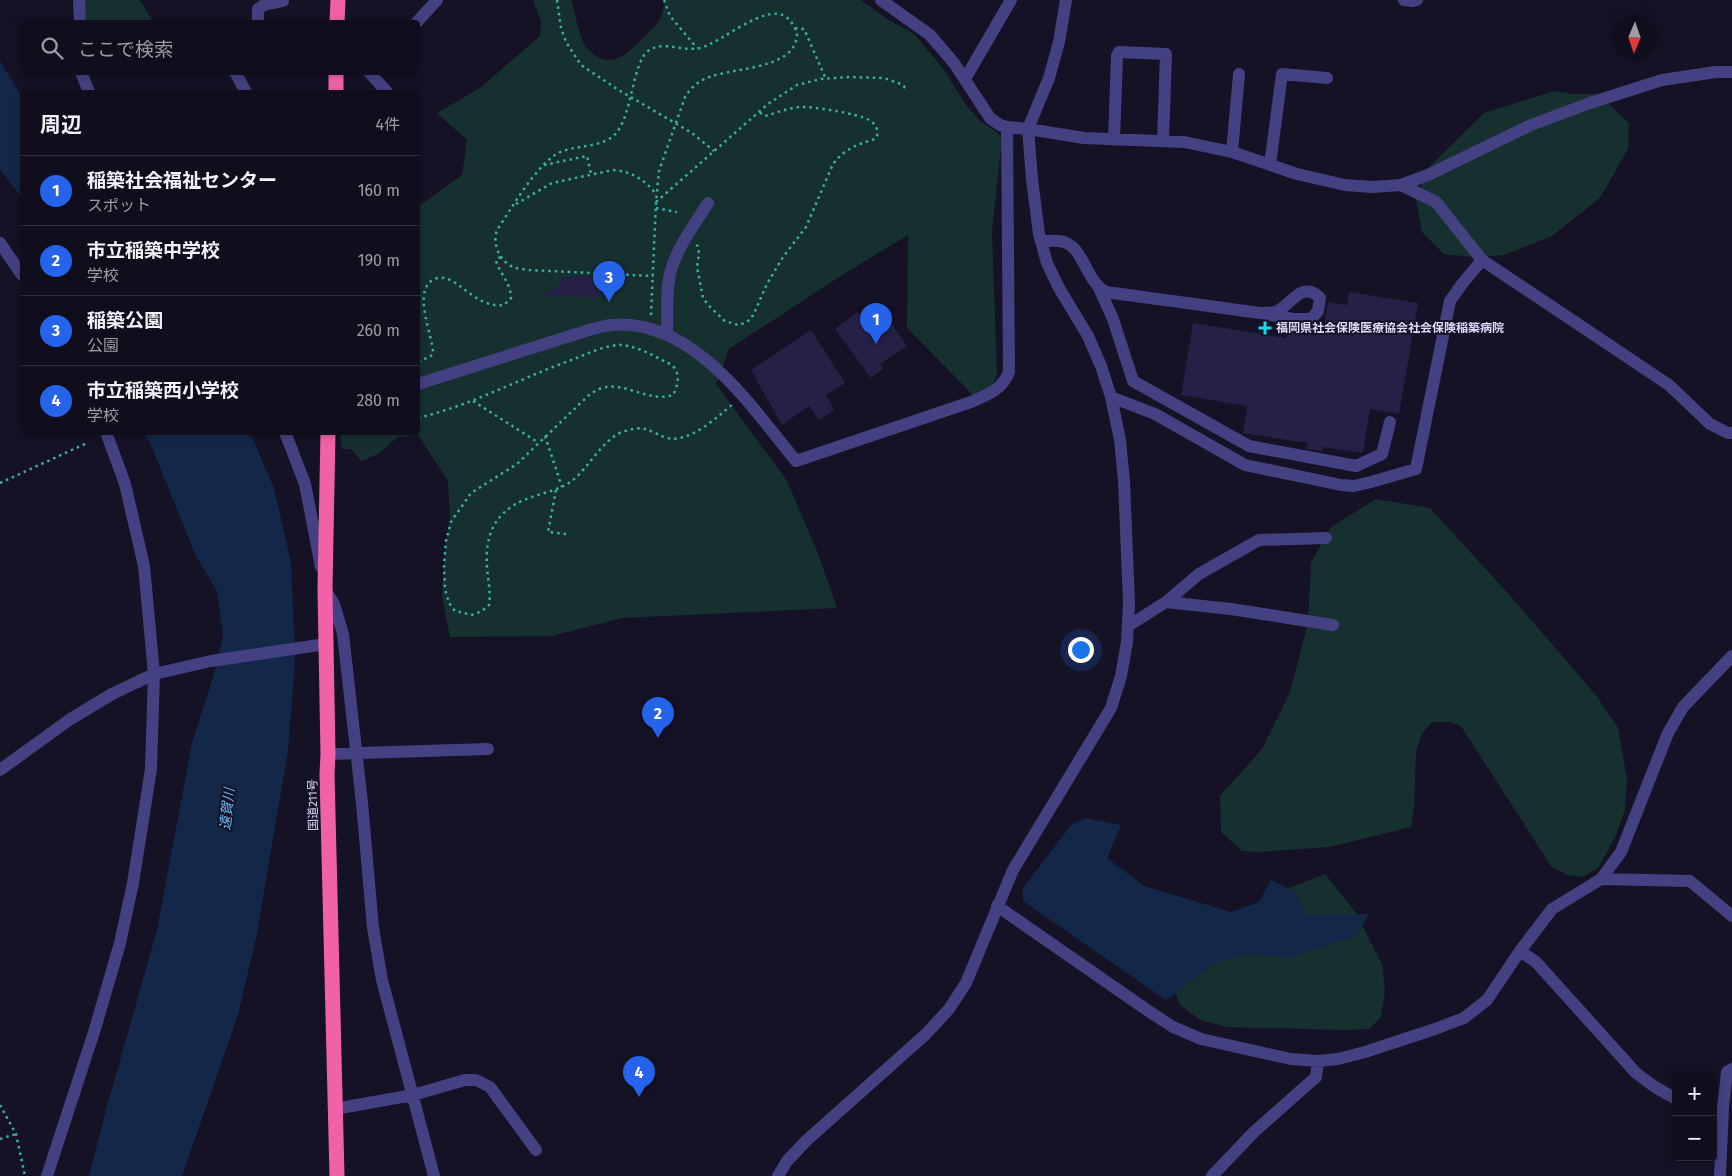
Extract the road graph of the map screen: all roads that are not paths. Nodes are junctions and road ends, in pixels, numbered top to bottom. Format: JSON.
{"nodes":[{"id":1,"x":79,"y":0,"type":"edge"},
{"id":2,"x":287,"y":0,"type":"edge"},
{"id":3,"x":338,"y":0,"type":"edge"},
{"id":4,"x":438,"y":0,"type":"edge"},
{"id":5,"x":881,"y":0,"type":"edge"},
{"id":6,"x":1066,"y":0,"type":"edge"},
{"id":7,"x":1404,"y":0,"type":"edge"},
{"id":8,"x":1417,"y":0,"type":"edge"},
{"id":9,"x":1008,"y":1,"type":"edge"},
{"id":10,"x":80,"y":20,"type":"edge"},
{"id":11,"x":258,"y":20,"type":"edge"},
{"id":12,"x":337,"y":20,"type":"edge"},
{"id":13,"x":419,"y":20,"type":"edge"},
{"id":14,"x":1732,"y":72,"type":"edge"},
{"id":15,"x":1239,"y":74,"type":"dead end"},
{"id":16,"x":82,"y":75,"type":"edge"},
{"id":17,"x":237,"y":75,"type":"edge"},
{"id":18,"x":336,"y":75,"type":"edge"},
{"id":19,"x":372,"y":75,"type":"edge"},
{"id":20,"x":1327,"y":78,"type":"dead end"},
{"id":21,"x":965,"y":79,"type":"junction"},
{"id":22,"x":88,"y":90,"type":"edge"},
{"id":23,"x":245,"y":90,"type":"edge"},
{"id":24,"x":336,"y":90,"type":"edge"},
{"id":25,"x":385,"y":90,"type":"edge"},
{"id":26,"x":1007,"y":128,"type":"junction"},
{"id":27,"x":1028,"y":129,"type":"junction"},
{"id":28,"x":1114,"y":140,"type":"junction"},
{"id":29,"x":1163,"y":141,"type":"junction"},
{"id":30,"x":1232,"y":152,"type":"junction"},
{"id":31,"x":1270,"y":165,"type":"junction"},
{"id":32,"x":1401,"y":185,"type":"junction"},
{"id":33,"x":708,"y":203,"type":"dead end"},
{"id":34,"x":1041,"y":241,"type":"junction"},
{"id":35,"x":0,"y":243,"type":"edge"},
{"id":36,"x":1482,"y":260,"type":"junction"},
{"id":37,"x":20,"y":272,"type":"edge"},
{"id":38,"x":1099,"y":288,"type":"junction"},
{"id":39,"x":1260,"y":314,"type":"dead end"},
{"id":40,"x":667,"y":335,"type":"junction"},
{"id":41,"x":420,"y":383,"type":"edge"},
{"id":42,"x":1111,"y":397,"type":"junction"},
{"id":43,"x":1390,"y":422,"type":"dead end"},
{"id":44,"x":1732,"y":433,"type":"edge"},
{"id":45,"x":107,"y":435,"type":"edge"},
{"id":46,"x":286,"y":435,"type":"edge"},
{"id":47,"x":328,"y":435,"type":"edge"},
{"id":48,"x":1326,"y":538,"type":"dead end"},
{"id":49,"x":325,"y":589,"type":"junction"},
{"id":50,"x":1166,"y":602,"type":"junction"},
{"id":51,"x":1333,"y":625,"type":"dead end"},
{"id":52,"x":1128,"y":626,"type":"junction"},
{"id":53,"x":320,"y":645,"type":"junction"},
{"id":54,"x":1732,"y":656,"type":"edge"},
{"id":55,"x":154,"y":674,"type":"junction"},
{"id":56,"x":488,"y":748,"type":"dead end"},
{"id":57,"x":328,"y":754,"type":"junction"},
{"id":58,"x":0,"y":770,"type":"edge"},
{"id":59,"x":1601,"y":879,"type":"junction"},
{"id":60,"x":997,"y":906,"type":"junction"},
{"id":61,"x":1732,"y":916,"type":"edge"},
{"id":62,"x":1520,"y":951,"type":"junction"},
{"id":63,"x":1318,"y":1061,"type":"junction"},
{"id":64,"x":1732,"y":1069,"type":"edge"},
{"id":65,"x":412,"y":1094,"type":"junction"},
{"id":66,"x":1672,"y":1097,"type":"edge"},
{"id":67,"x":1723,"y":1107,"type":"edge"},
{"id":68,"x":336,"y":1109,"type":"junction"},
{"id":69,"x":536,"y":1150,"type":"dead end"},
{"id":70,"x":47,"y":1176,"type":"edge"},
{"id":71,"x":337,"y":1176,"type":"edge"},
{"id":72,"x":434,"y":1176,"type":"edge"},
{"id":73,"x":778,"y":1176,"type":"edge"},
{"id":74,"x":1212,"y":1176,"type":"edge"},
{"id":75,"x":1720,"y":1176,"type":"edge"}],
"edges":[{"from":1,"to":10,"type":"street"},
{"from":2,"to":11,"type":"street"},
{"from":3,"to":12,"type":"highway"},
{"from":4,"to":13,"type":"street"},
{"from":5,"to":21,"type":"street"},
{"from":6,"to":27,"type":"street"},
{"from":7,"to":8,"type":"street"},
{"from":9,"to":21,"type":"street"},
{"from":14,"to":32,"type":"street"},
{"from":15,"to":30,"type":"street"},
{"from":16,"to":22,"type":"street"},
{"from":17,"to":23,"type":"street"},
{"from":18,"to":24,"type":"highway"},
{"from":19,"to":25,"type":"street"},
{"from":20,"to":31,"type":"street"},
{"from":21,"to":26,"type":"street"},
{"from":26,"to":27,"type":"street"},
{"from":26,"to":40,"type":"street"},
{"from":27,"to":28,"type":"street"},
{"from":27,"to":34,"type":"street"},
{"from":28,"to":29,"type":"street"},
{"from":28,"to":29,"type":"street"},
{"from":29,"to":30,"type":"street"},
{"from":30,"to":31,"type":"street"},
{"from":31,"to":32,"type":"street"},
{"from":32,"to":36,"type":"street"},
{"from":33,"to":40,"type":"street"},
{"from":34,"to":38,"type":"street"},
{"from":34,"to":42,"type":"street"},
{"from":35,"to":37,"type":"street"},
{"from":36,"to":42,"type":"street"},
{"from":36,"to":44,"type":"street"},
{"from":38,"to":39,"type":"street"},
{"from":38,"to":43,"type":"street"},
{"from":40,"to":41,"type":"street"},
{"from":42,"to":52,"type":"street"},
{"from":45,"to":55,"type":"street"},
{"from":46,"to":49,"type":"street"},
{"from":47,"to":49,"type":"highway","name":"国道211号"},
{"from":48,"to":50,"type":"street"},
{"from":49,"to":53,"type":"highway","name":"国道211号"},
{"from":49,"to":65,"type":"street"},
{"from":50,"to":51,"type":"street"},
{"from":50,"to":52,"type":"street"},
{"from":52,"to":60,"type":"street"},
{"from":53,"to":55,"type":"street"},
{"from":53,"to":57,"type":"highway","name":"国道211号"},
{"from":54,"to":59,"type":"street"},
{"from":55,"to":58,"type":"street"},
{"from":55,"to":70,"type":"street"},
{"from":56,"to":57,"type":"street"},
{"from":57,"to":68,"type":"highway","name":"国道211号"},
{"from":59,"to":61,"type":"street"},
{"from":59,"to":62,"type":"street"},
{"from":60,"to":63,"type":"street"},
{"from":60,"to":73,"type":"street"},
{"from":62,"to":63,"type":"street"},
{"from":62,"to":66,"type":"street"},
{"from":63,"to":74,"type":"street"},
{"from":64,"to":67,"type":"street"},
{"from":65,"to":68,"type":"street"},
{"from":65,"to":69,"type":"street"},
{"from":65,"to":72,"type":"street"},
{"from":67,"to":75,"type":"street"},
{"from":68,"to":71,"type":"highway","name":"国道211号"}]}
